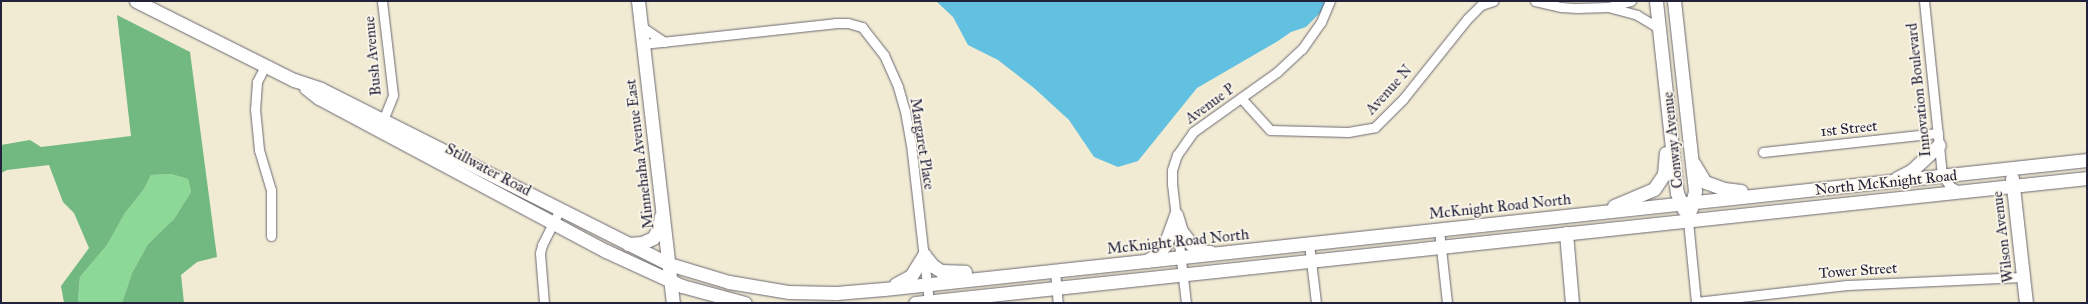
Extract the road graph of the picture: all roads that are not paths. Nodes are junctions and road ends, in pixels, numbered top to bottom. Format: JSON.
{"nodes":[{"id":1,"x":136,"y":1,"type":"edge"},
{"id":2,"x":382,"y":1,"type":"edge"},
{"id":3,"x":638,"y":1,"type":"edge"},
{"id":4,"x":1330,"y":1,"type":"edge"},
{"id":5,"x":1493,"y":1,"type":"edge"},
{"id":6,"x":1535,"y":1,"type":"edge"},
{"id":7,"x":1631,"y":1,"type":"edge"},
{"id":8,"x":1674,"y":1,"type":"edge"},
{"id":9,"x":1924,"y":1,"type":"edge"},
{"id":10,"x":1657,"y":5,"type":"edge"},
{"id":11,"x":1608,"y":7,"type":"junction"},
{"id":12,"x":642,"y":27,"type":"junction"},
{"id":13,"x":1660,"y":29,"type":"junction"},
{"id":14,"x":664,"y":42,"type":"junction"},
{"id":15,"x":643,"y":44,"type":"junction"},
{"id":16,"x":265,"y":66,"type":"junction"},
{"id":17,"x":1241,"y":98,"type":"junction"},
{"id":18,"x":1668,"y":106,"type":"junction"},
{"id":19,"x":1686,"y":107,"type":"junction"},
{"id":20,"x":381,"y":125,"type":"junction"},
{"id":21,"x":1939,"y":139,"type":"junction"},
{"id":22,"x":1763,"y":152,"type":"dead end"},
{"id":23,"x":1692,"y":159,"type":"junction"},
{"id":24,"x":2087,"y":160,"type":"edge"},
{"id":25,"x":2011,"y":168,"type":"junction"},
{"id":26,"x":1942,"y":175,"type":"junction"},
{"id":27,"x":2087,"y":178,"type":"edge"},
{"id":28,"x":1894,"y":180,"type":"junction"},
{"id":29,"x":2013,"y":186,"type":"junction"},
{"id":30,"x":1960,"y":192,"type":"junction"},
{"id":31,"x":1780,"y":193,"type":"junction"},
{"id":32,"x":1687,"y":203,"type":"junction"},
{"id":33,"x":663,"y":207,"type":"junction"},
{"id":34,"x":560,"y":209,"type":"junction"},
{"id":35,"x":1596,"y":212,"type":"junction"},
{"id":36,"x":1176,"y":215,"type":"junction"},
{"id":37,"x":1688,"y":221,"type":"junction"},
{"id":38,"x":553,"y":224,"type":"junction"},
{"id":39,"x":1439,"y":230,"type":"junction"},
{"id":40,"x":1566,"y":233,"type":"junction"},
{"id":41,"x":271,"y":236,"type":"dead end"},
{"id":42,"x":628,"y":244,"type":"junction"},
{"id":43,"x":1309,"y":244,"type":"junction"},
{"id":44,"x":1441,"y":247,"type":"junction"},
{"id":45,"x":1220,"y":253,"type":"junction"},
{"id":46,"x":924,"y":255,"type":"junction"},
{"id":47,"x":1181,"y":257,"type":"junction"},
{"id":48,"x":1311,"y":260,"type":"junction"},
{"id":49,"x":1146,"y":261,"type":"junction"},
{"id":50,"x":669,"y":264,"type":"junction"},
{"id":51,"x":1055,"y":271,"type":"junction"},
{"id":52,"x":1183,"y":274,"type":"junction"},
{"id":53,"x":995,"y":276,"type":"junction"},
{"id":54,"x":2023,"y":277,"type":"junction"},
{"id":55,"x":671,"y":281,"type":"junction"},
{"id":56,"x":927,"y":284,"type":"junction"},
{"id":57,"x":1057,"y":288,"type":"junction"},
{"id":58,"x":884,"y":289,"type":"junction"},
{"id":59,"x":725,"y":299,"type":"junction"},
{"id":60,"x":929,"y":302,"type":"edge"},
{"id":61,"x":1696,"y":302,"type":"edge"},
{"id":62,"x":544,"y":303,"type":"edge"},
{"id":63,"x":673,"y":303,"type":"edge"},
{"id":64,"x":706,"y":303,"type":"edge"},
{"id":65,"x":745,"y":303,"type":"edge"},
{"id":66,"x":915,"y":303,"type":"edge"},
{"id":67,"x":1058,"y":303,"type":"edge"},
{"id":68,"x":1186,"y":303,"type":"edge"},
{"id":69,"x":1316,"y":303,"type":"edge"},
{"id":70,"x":1447,"y":303,"type":"edge"},
{"id":71,"x":1572,"y":303,"type":"edge"},
{"id":72,"x":2026,"y":303,"type":"edge"}],
"edges":[{"from":1,"to":16,"type":"main road","name":"Stillwater Road"},
{"from":2,"to":20,"type":"street","name":"Bush Avenue"},
{"from":3,"to":12,"type":"main road","name":"Minnehaha Avenue East"},
{"from":4,"to":17,"type":"street","name":"Avenue P"},
{"from":5,"to":17,"type":"street","name":"Avenue N"},
{"from":6,"to":11,"type":"street"},
{"from":7,"to":11,"type":"street"},
{"from":8,"to":19,"type":"main road","name":"Conway Avenue"},
{"from":9,"to":21,"type":"street","name":"Innovation Boulevard"},
{"from":10,"to":13,"type":"main road","name":"Conway Avenue"},
{"from":10,"to":19,"type":"main road"},
{"from":11,"to":13,"type":"street"},
{"from":12,"to":14,"type":"street"},
{"from":12,"to":15,"type":"main road","name":"Minnehaha Avenue East"},
{"from":13,"to":18,"type":"main road","name":"Conway Avenue"},
{"from":14,"to":15,"type":"street","name":"Margaret Place"},
{"from":14,"to":46,"type":"street","name":"Margaret Place"},
{"from":15,"to":33,"type":"main road","name":"Minnehaha Avenue East"},
{"from":16,"to":20,"type":"main road","name":"Stillwater Road"},
{"from":16,"to":41,"type":"street"},
{"from":17,"to":36,"type":"street","name":"Avenue P"},
{"from":18,"to":32,"type":"main road","name":"Conway Avenue"},
{"from":18,"to":35,"type":"main road"},
{"from":19,"to":23,"type":"main road","name":"Conway Avenue"},
{"from":20,"to":34,"type":"main road","name":"Stillwater Road"},
{"from":20,"to":38,"type":"main road","name":"Stillwater Road"},
{"from":21,"to":22,"type":"street","name":"1st Street"},
{"from":21,"to":26,"type":"street","name":"Innovation Boulevard"},
{"from":21,"to":28,"type":"main road"},
{"from":23,"to":31,"type":"main road"},
{"from":23,"to":32,"type":"main road","name":"Conway Avenue"},
{"from":24,"to":25,"type":"main road","name":"North McKnight Road"},
{"from":25,"to":26,"type":"main road","name":"North McKnight Road"},
{"from":25,"to":29,"type":"main road","name":"Wilson Avenue"},
{"from":26,"to":28,"type":"main road","name":"North McKnight Road"},
{"from":26,"to":30,"type":"street","name":"Innovation Boulevard"},
{"from":27,"to":29,"type":"main road","name":"North McKnight Road"},
{"from":28,"to":31,"type":"main road","name":"North McKnight Road"},
{"from":29,"to":30,"type":"main road","name":"North McKnight Road"},
{"from":29,"to":54,"type":"main road","name":"Wilson Avenue"},
{"from":30,"to":37,"type":"main road","name":"North McKnight Road"},
{"from":31,"to":32,"type":"main road","name":"North McKnight Road"},
{"from":32,"to":35,"type":"main road","name":"McKnight Road North"},
{"from":32,"to":37,"type":"main road","name":"Conway Avenue"},
{"from":33,"to":42,"type":"main road"},
{"from":33,"to":50,"type":"main road","name":"Minnehaha Avenue East"},
{"from":34,"to":38,"type":"street"},
{"from":34,"to":42,"type":"main road","name":"Stillwater Road"},
{"from":35,"to":39,"type":"main road","name":"McKnight Road North"},
{"from":36,"to":45,"type":"main road"},
{"from":36,"to":47,"type":"street","name":"Avenue P"},
{"from":36,"to":49,"type":"main road"},
{"from":37,"to":40,"type":"main road"},
{"from":37,"to":61,"type":"street"},
{"from":38,"to":55,"type":"main road","name":"Stillwater Road"},
{"from":38,"to":62,"type":"street"},
{"from":39,"to":43,"type":"main road","name":"McKnight Road North"},
{"from":39,"to":44,"type":"street"},
{"from":40,"to":44,"type":"main road"},
{"from":40,"to":71,"type":"main road"},
{"from":42,"to":50,"type":"main road","name":"Stillwater Road"},
{"from":43,"to":45,"type":"main road","name":"McKnight Road North"},
{"from":43,"to":48,"type":"street"},
{"from":44,"to":48,"type":"main road"},
{"from":44,"to":70,"type":"street"},
{"from":45,"to":47,"type":"main road","name":"McKnight Road North"},
{"from":46,"to":53,"type":"main road"},
{"from":46,"to":56,"type":"street","name":"Margaret Place"},
{"from":46,"to":58,"type":"main road"},
{"from":47,"to":49,"type":"main road","name":"McKnight Road North"},
{"from":47,"to":52,"type":"street","name":"Avenue P"},
{"from":48,"to":52,"type":"main road"},
{"from":48,"to":69,"type":"street"},
{"from":49,"to":51,"type":"main road","name":"McKnight Road North"},
{"from":50,"to":55,"type":"main road","name":"Minnehaha Avenue East"},
{"from":50,"to":58,"type":"main road","name":"McKnight Road North"},
{"from":51,"to":53,"type":"main road","name":"McKnight Road North"},
{"from":51,"to":57,"type":"street"},
{"from":52,"to":57,"type":"main road"},
{"from":52,"to":68,"type":"street","name":"Avenue P"},
{"from":53,"to":56,"type":"main road","name":"McKnight Road North"},
{"from":54,"to":61,"type":"street","name":"Tower Street"},
{"from":54,"to":72,"type":"main road","name":"Wilson Avenue"},
{"from":55,"to":59,"type":"main road"},
{"from":55,"to":63,"type":"main road","name":"Minnehaha Avenue East"},
{"from":56,"to":58,"type":"main road","name":"McKnight Road North"},
{"from":56,"to":60,"type":"street","name":"Margaret Place"},
{"from":57,"to":60,"type":"main road"},
{"from":57,"to":67,"type":"street"},
{"from":59,"to":64,"type":"main road"},
{"from":59,"to":65,"type":"main road"},
{"from":60,"to":66,"type":"main road"}]}
